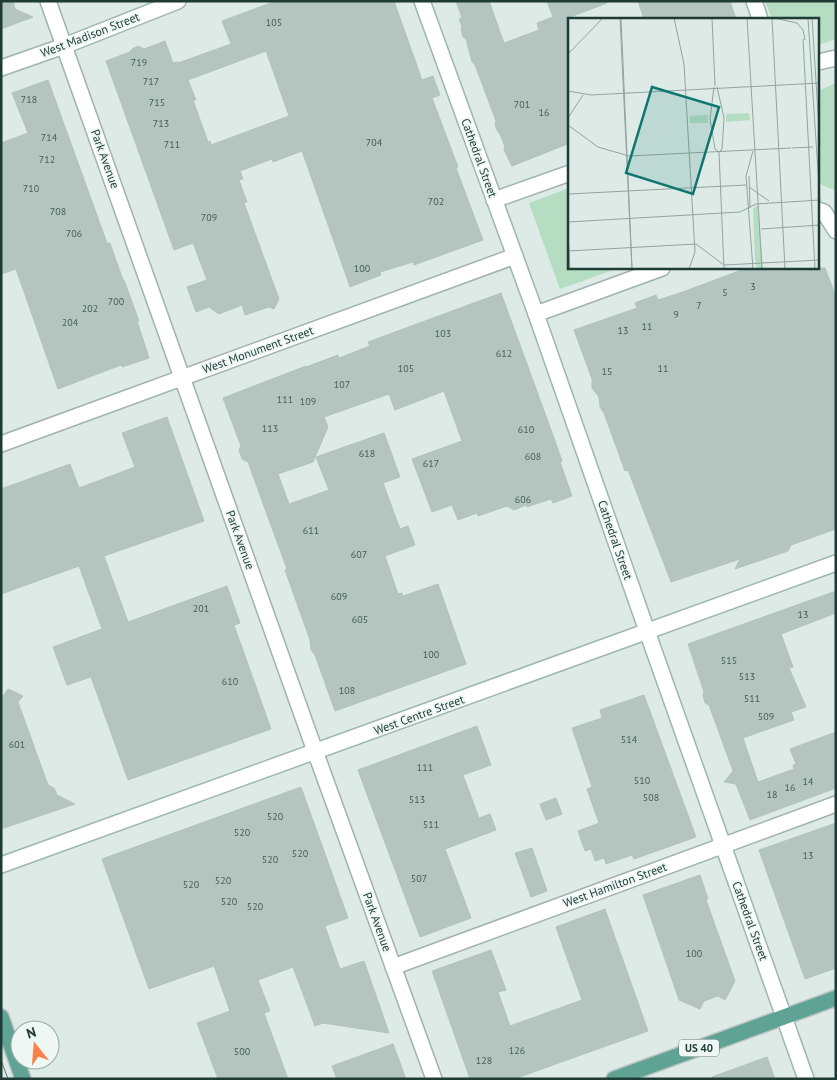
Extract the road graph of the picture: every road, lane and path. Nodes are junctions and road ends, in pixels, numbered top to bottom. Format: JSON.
{"nodes":[{"id":1,"x":48,"y":1,"type":"edge"},
{"id":2,"x":178,"y":1,"type":"edge"},
{"id":3,"x":422,"y":1,"type":"edge"},
{"id":4,"x":754,"y":1,"type":"edge"},
{"id":5,"x":760,"y":18,"type":"edge"},
{"id":6,"x":64,"y":46,"type":"junction"},
{"id":7,"x":836,"y":58,"type":"edge"},
{"id":8,"x":820,"y":62,"type":"edge"},
{"id":9,"x":1,"y":68,"type":"edge"},
{"id":10,"x":568,"y":174,"type":"edge"},
{"id":11,"x":494,"y":200,"type":"junction"},
{"id":12,"x":824,"y":213,"type":"edge"},
{"id":13,"x":836,"y":231,"type":"edge"},
{"id":14,"x":515,"y":256,"type":"junction"},
{"id":15,"x":659,"y":269,"type":"edge"},
{"id":16,"x":536,"y":314,"type":"junction"},
{"id":17,"x":182,"y":378,"type":"junction"},
{"id":18,"x":1,"y":444,"type":"edge"},
{"id":19,"x":836,"y":563,"type":"edge"},
{"id":20,"x":647,"y":632,"type":"junction"},
{"id":21,"x":315,"y":751,"type":"junction"},
{"id":22,"x":836,"y":804,"type":"edge"},
{"id":23,"x":722,"y":846,"type":"junction"},
{"id":24,"x":1,"y":865,"type":"edge"},
{"id":25,"x":393,"y":967,"type":"junction"},
{"id":26,"x":836,"y":998,"type":"edge"},
{"id":27,"x":1,"y":1017,"type":"edge"},
{"id":28,"x":784,"y":1017,"type":"junction"},
{"id":29,"x":23,"y":1079,"type":"edge"},
{"id":30,"x":434,"y":1079,"type":"edge"},
{"id":31,"x":614,"y":1079,"type":"edge"},
{"id":32,"x":806,"y":1079,"type":"edge"}],
"edges":[{"from":1,"to":6,"type":"street","name":"Park Avenue"},
{"from":2,"to":6,"type":"street","name":"West Madison Street"},
{"from":3,"to":11,"type":"street","name":"Cathedral Street"},
{"from":4,"to":5,"type":"street"},
{"from":6,"to":9,"type":"street","name":"West Madison Street"},
{"from":6,"to":17,"type":"street","name":"Park Avenue"},
{"from":7,"to":8,"type":"street"},
{"from":10,"to":11,"type":"street"},
{"from":11,"to":14,"type":"street","name":"Cathedral Street"},
{"from":12,"to":13,"type":"street"},
{"from":14,"to":16,"type":"street","name":"Cathedral Street"},
{"from":14,"to":17,"type":"street","name":"West Monument Street"},
{"from":15,"to":16,"type":"street"},
{"from":16,"to":20,"type":"street","name":"Cathedral Street"},
{"from":17,"to":18,"type":"street","name":"West Monument Street"},
{"from":17,"to":21,"type":"street","name":"Park Avenue"},
{"from":19,"to":20,"type":"street","name":"West Centre Street"},
{"from":20,"to":21,"type":"street","name":"West Centre Street"},
{"from":20,"to":23,"type":"street","name":"Cathedral Street"},
{"from":21,"to":24,"type":"street","name":"West Centre Street"},
{"from":21,"to":25,"type":"street","name":"Park Avenue"},
{"from":22,"to":23,"type":"street","name":"West Hamilton Street"},
{"from":23,"to":25,"type":"street","name":"West Hamilton Street"},
{"from":23,"to":28,"type":"street","name":"Cathedral Street"},
{"from":25,"to":30,"type":"street","name":"Park Avenue"},
{"from":26,"to":28,"type":"main road","number":"US 40"},
{"from":27,"to":29,"type":"main road"},
{"from":28,"to":31,"type":"main road","number":"US 40"},
{"from":28,"to":32,"type":"street","name":"Cathedral Street"}]}
